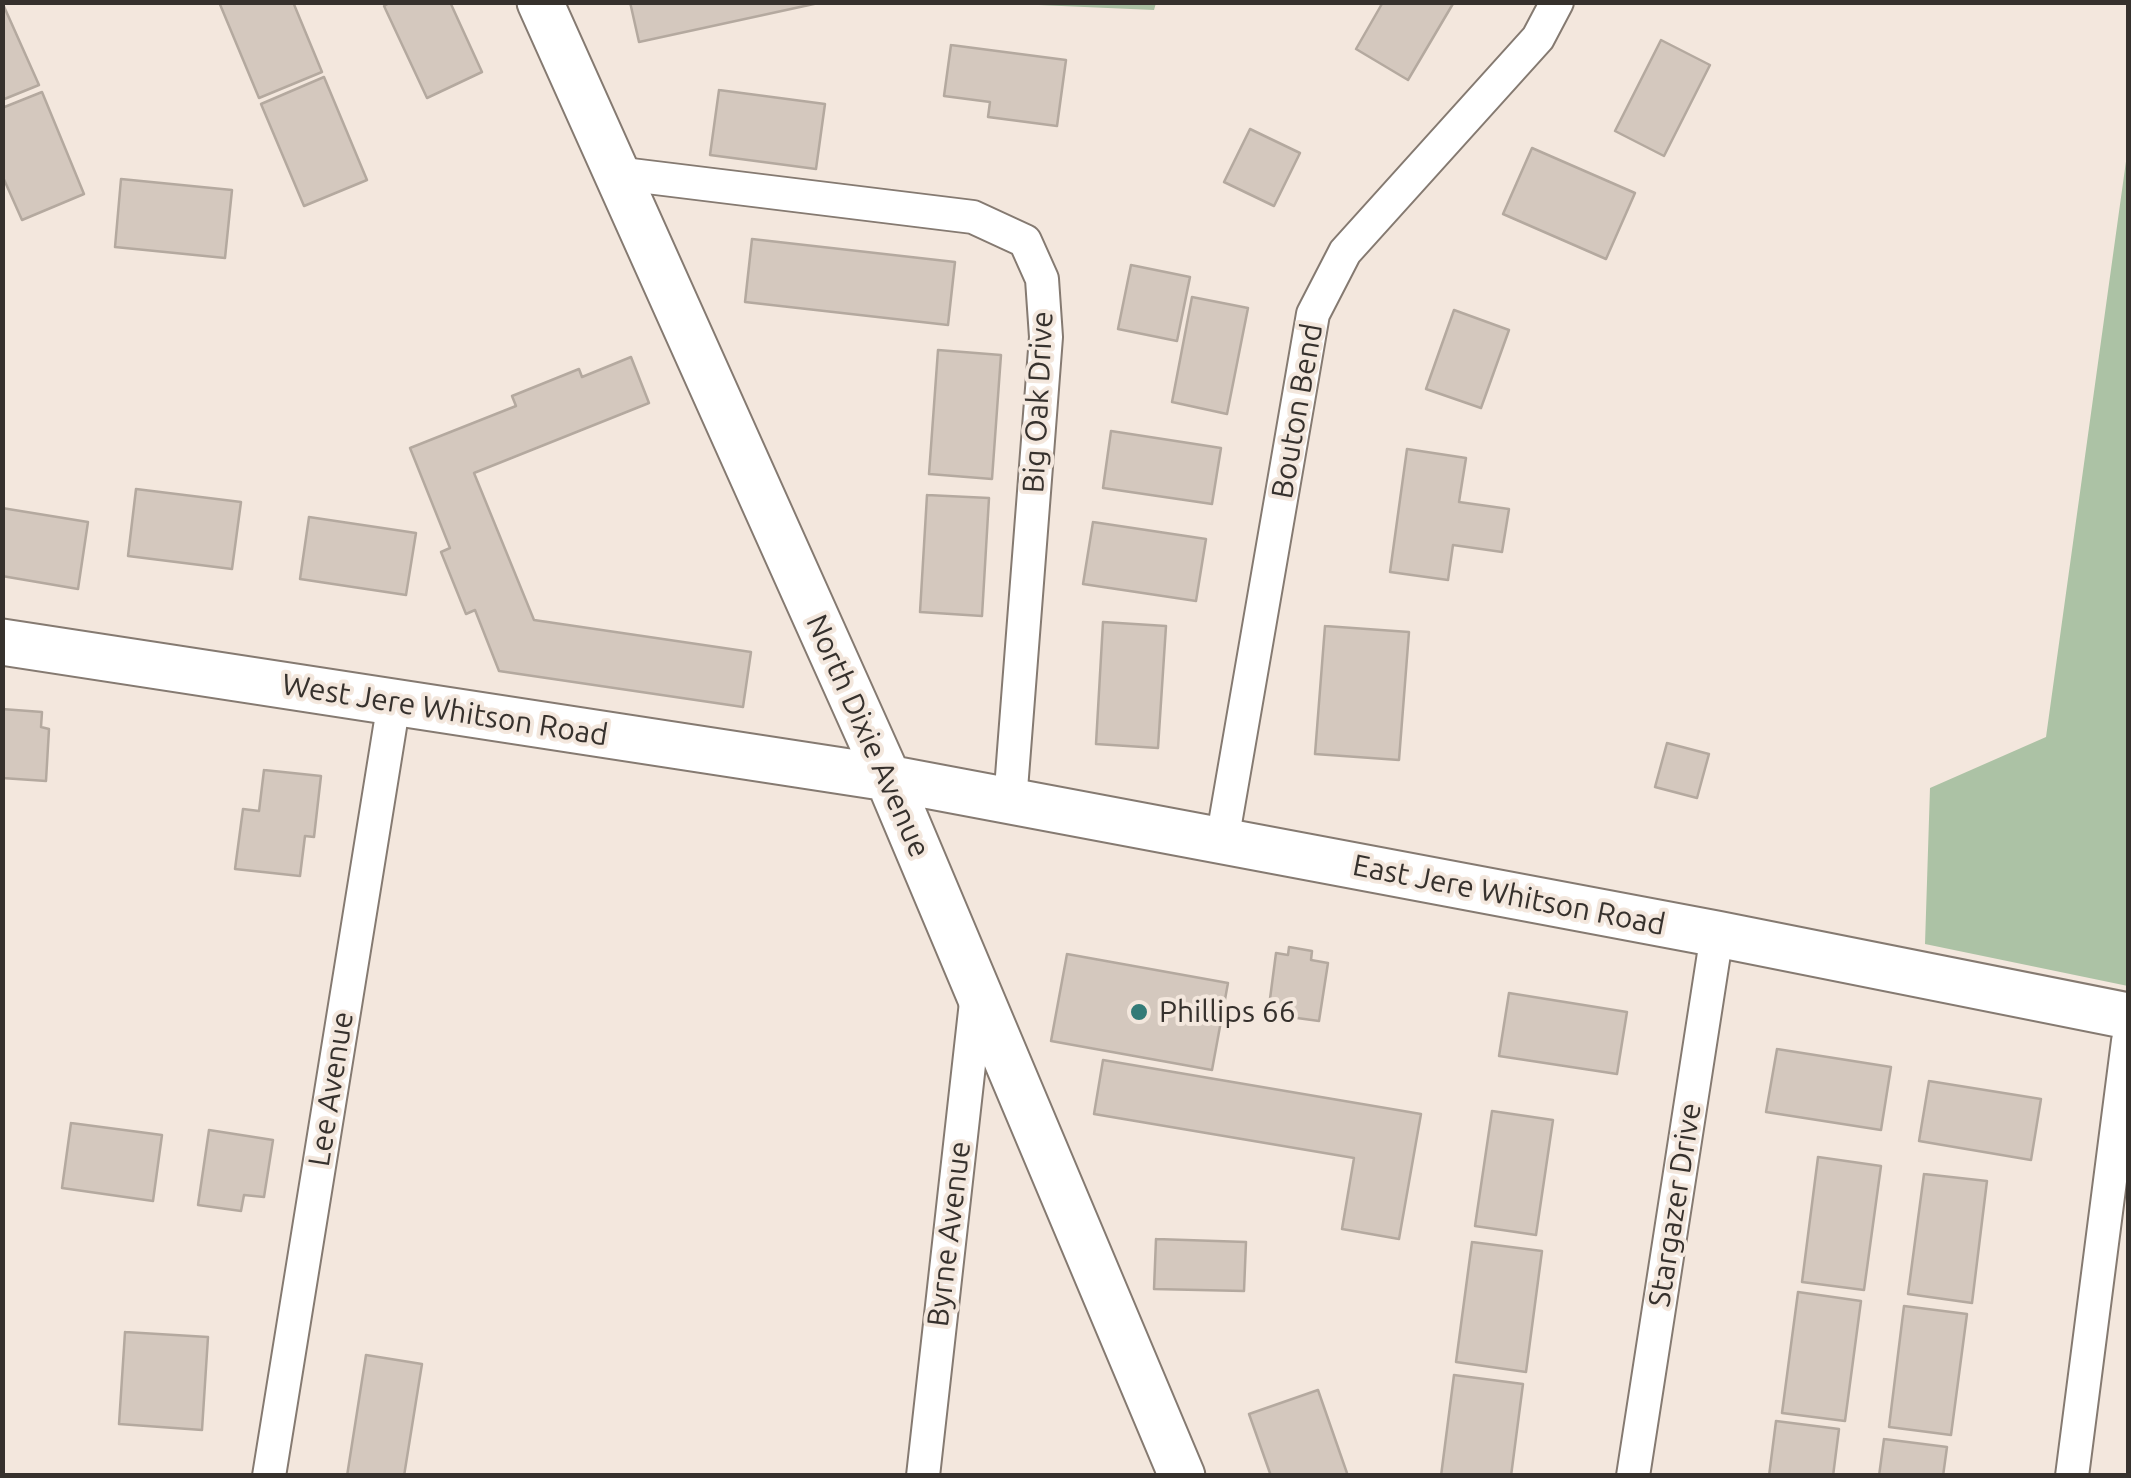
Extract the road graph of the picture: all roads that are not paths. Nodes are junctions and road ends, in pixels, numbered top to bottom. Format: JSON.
{"nodes":[{"id":1,"x":540,"y":2,"type":"edge"},
{"id":2,"x":1557,"y":2,"type":"edge"},
{"id":3,"x":615,"y":173,"type":"junction"},
{"id":4,"x":2,"y":642,"type":"edge"},
{"id":5,"x":394,"y":702,"type":"junction"},
{"id":6,"x":888,"y":778,"type":"junction"},
{"id":7,"x":1010,"y":802,"type":"junction"},
{"id":8,"x":1222,"y":841,"type":"junction"},
{"id":9,"x":1717,"y":934,"type":"junction"},
{"id":10,"x":978,"y":993,"type":"junction"},
{"id":11,"x":2128,"y":1016,"type":"edge"},
{"id":12,"x":2128,"y":1042,"type":"edge"},
{"id":13,"x":269,"y":1476,"type":"edge"},
{"id":14,"x":923,"y":1476,"type":"edge"},
{"id":15,"x":1182,"y":1476,"type":"edge"},
{"id":16,"x":1632,"y":1476,"type":"edge"},
{"id":17,"x":2072,"y":1476,"type":"edge"}],
"edges":[{"from":1,"to":3,"type":"street","name":"North Dixie Avenue"},
{"from":2,"to":8,"type":"street","name":"Bouton Bend"},
{"from":3,"to":6,"type":"street","name":"North Dixie Avenue"},
{"from":3,"to":7,"type":"street","name":"Big Oak Drive"},
{"from":4,"to":5,"type":"street","name":"West Jere Whitson Road"},
{"from":5,"to":6,"type":"street","name":"West Jere Whitson Road"},
{"from":5,"to":13,"type":"street","name":"Lee Avenue"},
{"from":6,"to":7,"type":"street","name":"East Jere Whitson Road"},
{"from":6,"to":10,"type":"street","name":"North Dixie Avenue"},
{"from":7,"to":8,"type":"street","name":"East Jere Whitson Road"},
{"from":8,"to":9,"type":"street","name":"East Jere Whitson Road"},
{"from":9,"to":11,"type":"street","name":"East Jere Whitson Road"},
{"from":9,"to":16,"type":"street","name":"Stargazer Drive"},
{"from":10,"to":14,"type":"street","name":"Byrne Avenue"},
{"from":10,"to":15,"type":"street","name":"North Dixie Avenue"},
{"from":12,"to":17,"type":"street"}]}
